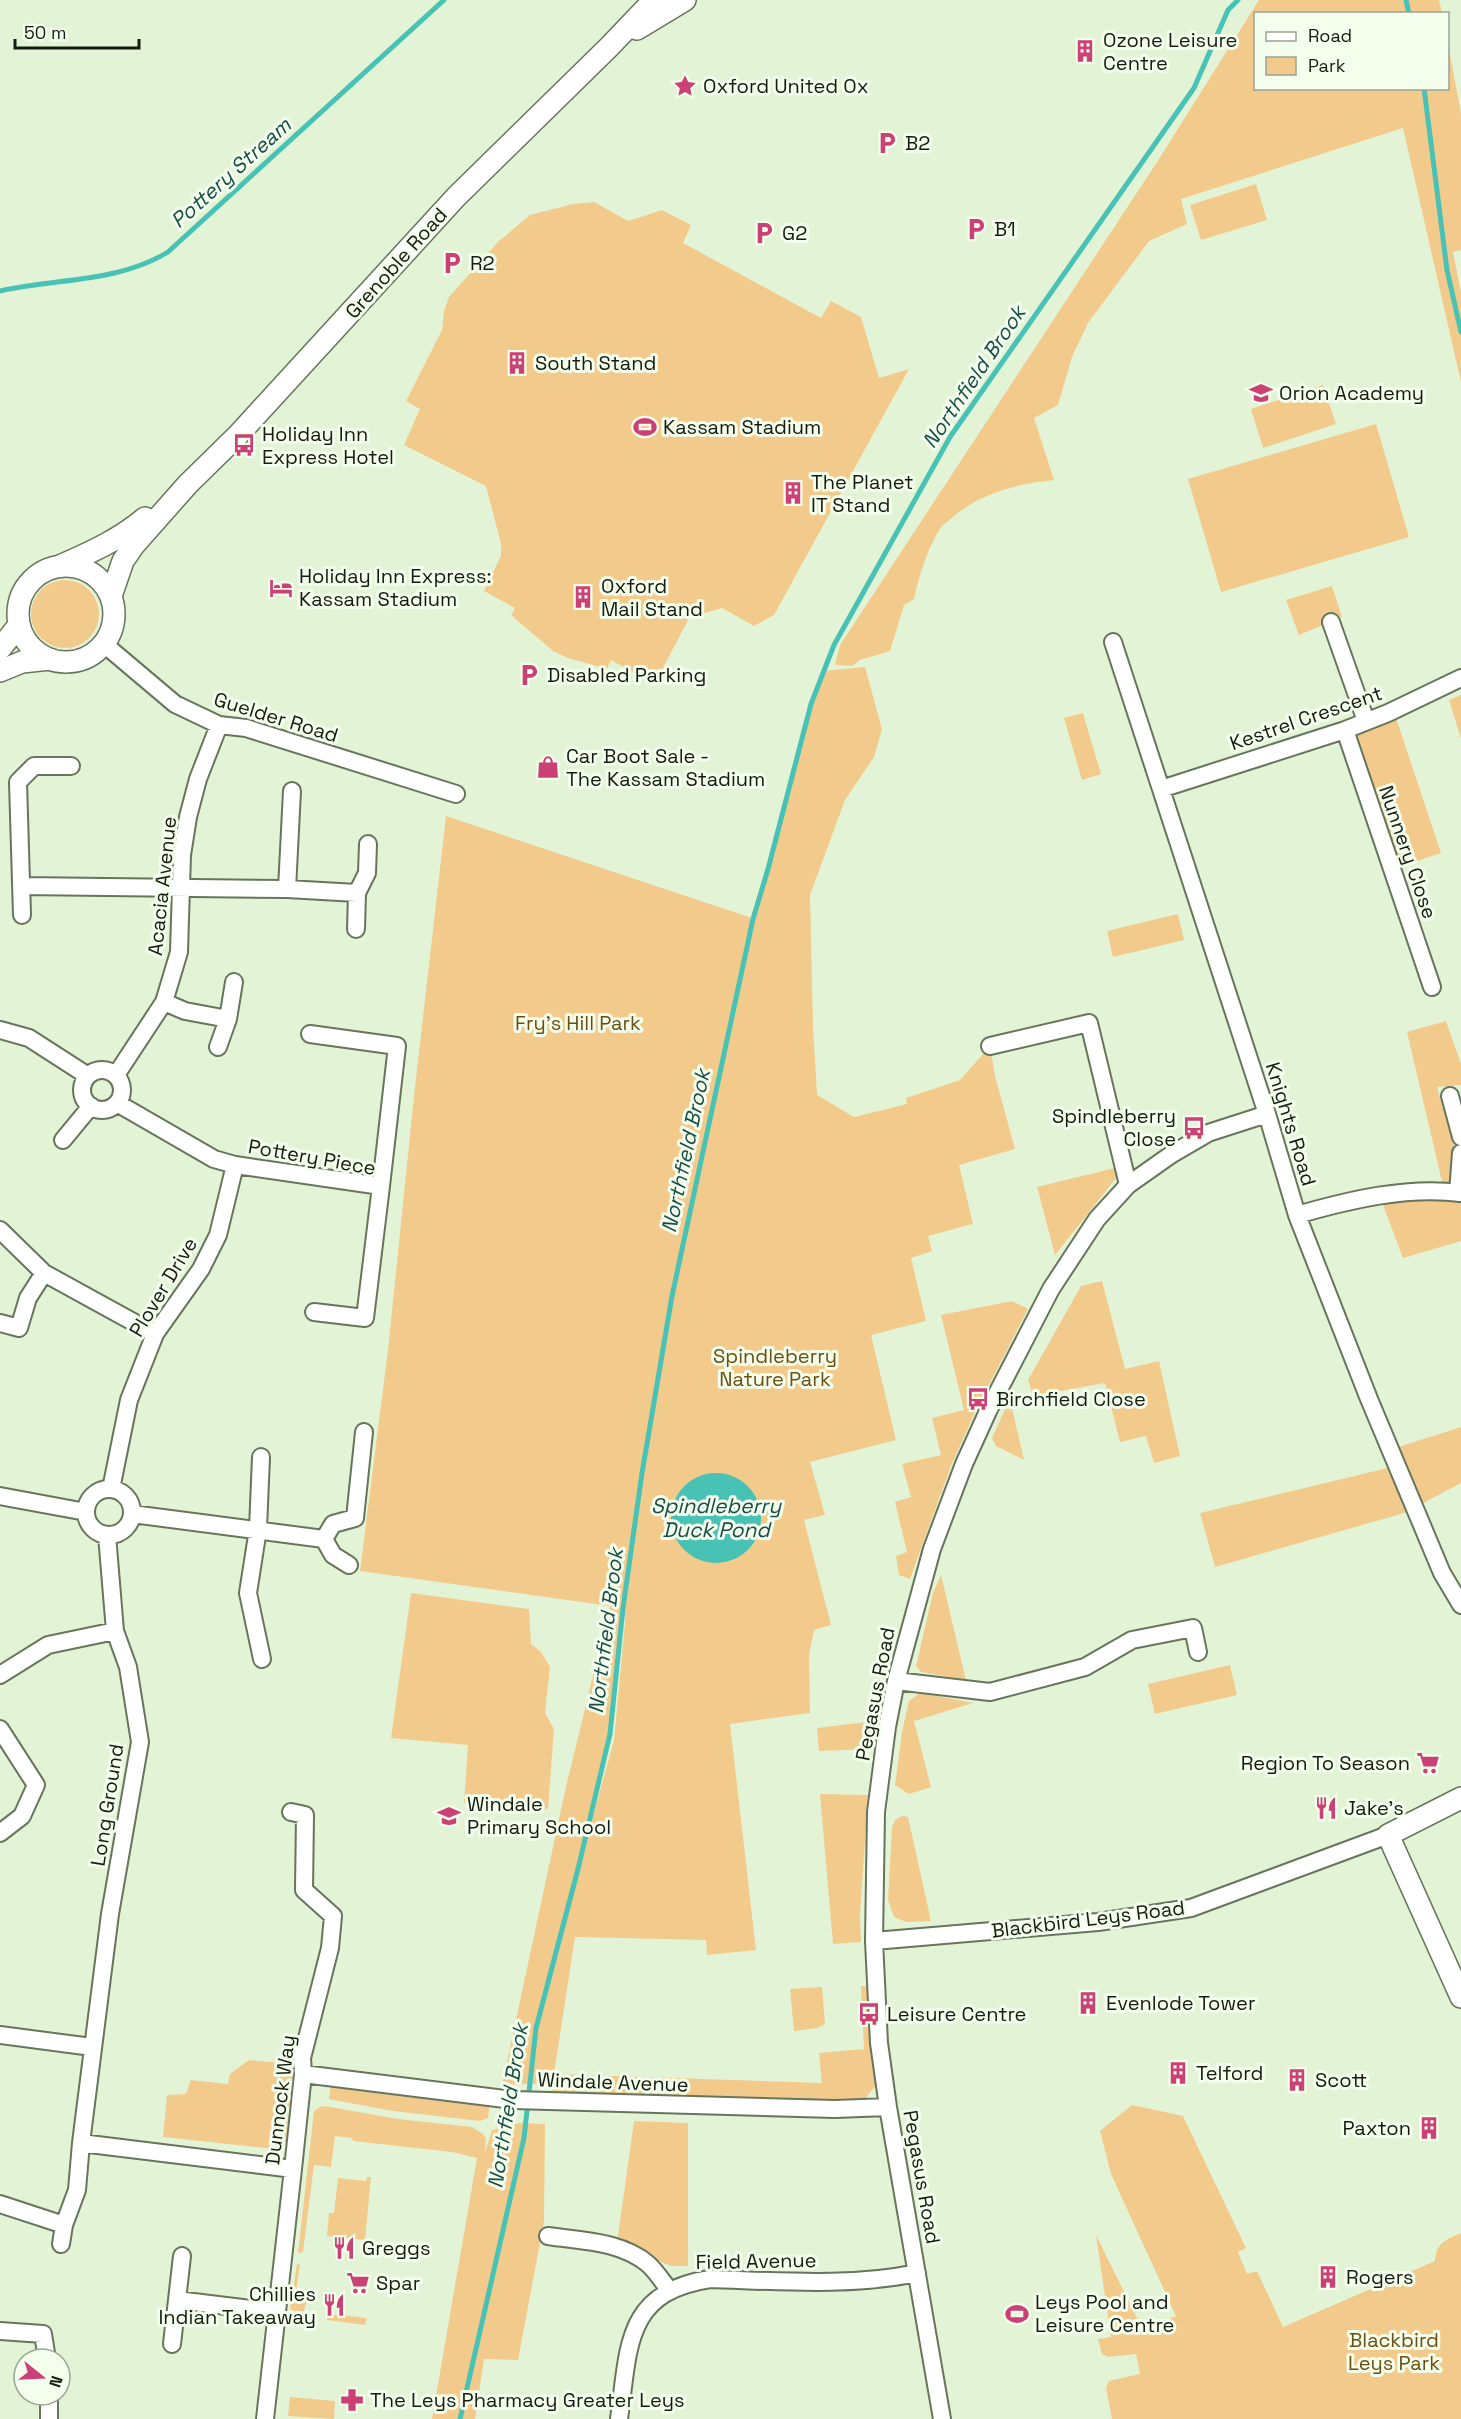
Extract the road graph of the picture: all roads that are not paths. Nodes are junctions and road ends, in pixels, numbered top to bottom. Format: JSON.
{"nodes":[{"id":1,"x":654,"y":0,"type":"edge"},
{"id":2,"x":685,"y":0,"type":"edge"},
{"id":3,"x":609,"y":46,"type":"junction"},
{"id":4,"x":188,"y":484,"type":"junction"},
{"id":5,"x":60,"y":566,"type":"junction"},
{"id":6,"x":111,"y":596,"type":"junction"},
{"id":7,"x":1331,"y":622,"type":"dead end"},
{"id":8,"x":18,"y":625,"type":"junction"},
{"id":9,"x":1113,"y":642,"type":"dead end"},
{"id":10,"x":104,"y":644,"type":"junction"},
{"id":11,"x":0,"y":649,"type":"edge"},
{"id":12,"x":50,"y":659,"type":"junction"},
{"id":13,"x":0,"y":671,"type":"edge"},
{"id":14,"x":1461,"y":678,"type":"edge"},
{"id":15,"x":1366,"y":721,"type":"junction"},
{"id":16,"x":219,"y":725,"type":"junction"},
{"id":17,"x":1345,"y":730,"type":"junction"},
{"id":18,"x":71,"y":766,"type":"dead end"},
{"id":19,"x":1161,"y":789,"type":"junction"},
{"id":20,"x":292,"y":791,"type":"dead end"},
{"id":21,"x":456,"y":794,"type":"dead end"},
{"id":22,"x":368,"y":844,"type":"dead end"},
{"id":23,"x":21,"y":886,"type":"junction"},
{"id":24,"x":181,"y":889,"type":"junction"},
{"id":25,"x":287,"y":889,"type":"junction"},
{"id":26,"x":357,"y":893,"type":"junction"},
{"id":27,"x":22,"y":915,"type":"dead end"},
{"id":28,"x":356,"y":929,"type":"dead end"},
{"id":29,"x":234,"y":982,"type":"dead end"},
{"id":30,"x":1432,"y":987,"type":"dead end"},
{"id":31,"x":164,"y":1002,"type":"junction"},
{"id":32,"x":228,"y":1019,"type":"junction"},
{"id":33,"x":0,"y":1030,"type":"edge"},
{"id":34,"x":310,"y":1034,"type":"dead end"},
{"id":35,"x":990,"y":1046,"type":"dead end"},
{"id":36,"x":218,"y":1047,"type":"dead end"},
{"id":37,"x":116,"y":1075,"type":"junction"},
{"id":38,"x":88,"y":1076,"type":"junction"},
{"id":39,"x":1450,"y":1096,"type":"dead end"},
{"id":40,"x":117,"y":1103,"type":"junction"},
{"id":41,"x":91,"y":1106,"type":"junction"},
{"id":42,"x":1267,"y":1114,"type":"junction"},
{"id":43,"x":1461,"y":1137,"type":"edge"},
{"id":44,"x":63,"y":1140,"type":"dead end"},
{"id":45,"x":1461,"y":1153,"type":"edge"},
{"id":46,"x":235,"y":1165,"type":"junction"},
{"id":47,"x":1128,"y":1185,"type":"junction"},
{"id":48,"x":381,"y":1186,"type":"junction"},
{"id":49,"x":1459,"y":1193,"type":"edge"},
{"id":50,"x":1297,"y":1215,"type":"junction"},
{"id":51,"x":0,"y":1230,"type":"edge"},
{"id":52,"x":44,"y":1273,"type":"junction"},
{"id":53,"x":314,"y":1312,"type":"dead end"},
{"id":54,"x":0,"y":1323,"type":"edge"},
{"id":55,"x":155,"y":1334,"type":"junction"},
{"id":56,"x":364,"y":1432,"type":"dead end"},
{"id":57,"x":261,"y":1456,"type":"dead end"},
{"id":58,"x":111,"y":1490,"type":"junction"},
{"id":59,"x":0,"y":1497,"type":"edge"},
{"id":60,"x":86,"y":1512,"type":"junction"},
{"id":61,"x":132,"y":1514,"type":"junction"},
{"id":62,"x":258,"y":1529,"type":"junction"},
{"id":63,"x":107,"y":1535,"type":"junction"},
{"id":64,"x":324,"y":1539,"type":"junction"},
{"id":65,"x":349,"y":1565,"type":"dead end"},
{"id":66,"x":1461,"y":1605,"type":"edge"},
{"id":67,"x":115,"y":1631,"type":"junction"},
{"id":68,"x":1198,"y":1652,"type":"dead end"},
{"id":69,"x":262,"y":1659,"type":"dead end"},
{"id":70,"x":0,"y":1675,"type":"edge"},
{"id":71,"x":896,"y":1681,"type":"junction"},
{"id":72,"x":1,"y":1733,"type":"edge"},
{"id":73,"x":1461,"y":1798,"type":"edge"},
{"id":74,"x":291,"y":1812,"type":"dead end"},
{"id":75,"x":0,"y":1833,"type":"edge"},
{"id":76,"x":1388,"y":1835,"type":"junction"},
{"id":77,"x":874,"y":1941,"type":"junction"},
{"id":78,"x":1461,"y":1997,"type":"edge"},
{"id":79,"x":0,"y":2036,"type":"edge"},
{"id":80,"x":92,"y":2048,"type":"junction"},
{"id":81,"x":303,"y":2074,"type":"junction"},
{"id":82,"x":888,"y":2107,"type":"junction"},
{"id":83,"x":81,"y":2144,"type":"junction"},
{"id":84,"x":293,"y":2169,"type":"junction"},
{"id":85,"x":0,"y":2204,"type":"edge"},
{"id":86,"x":64,"y":2225,"type":"junction"},
{"id":87,"x":548,"y":2236,"type":"dead end"},
{"id":88,"x":61,"y":2244,"type":"dead end"},
{"id":89,"x":182,"y":2256,"type":"dead end"},
{"id":90,"x":917,"y":2273,"type":"junction"},
{"id":91,"x":669,"y":2290,"type":"junction"},
{"id":92,"x":177,"y":2300,"type":"junction"},
{"id":93,"x":276,"y":2312,"type":"junction"},
{"id":94,"x":0,"y":2331,"type":"edge"},
{"id":95,"x":172,"y":2344,"type":"dead end"},
{"id":96,"x":45,"y":2347,"type":"edge"},
{"id":97,"x":264,"y":2419,"type":"edge"},
{"id":98,"x":619,"y":2419,"type":"edge"},
{"id":99,"x":942,"y":2419,"type":"edge"}],
"edges":[{"from":1,"to":3,"type":"street","name":"Grenoble Road"},
{"from":2,"to":3,"type":"street","name":"Grenoble Road"},
{"from":3,"to":4,"type":"street","name":"Grenoble Road"},
{"from":4,"to":5,"type":"street","name":"Grenoble Road"},
{"from":4,"to":6,"type":"street","name":"Grenoble Road"},
{"from":5,"to":6,"type":"street"},
{"from":5,"to":8,"type":"street"},
{"from":6,"to":10,"type":"street"},
{"from":7,"to":15,"type":"street"},
{"from":8,"to":11,"type":"street"},
{"from":8,"to":12,"type":"street"},
{"from":9,"to":19,"type":"street","name":"Knights Road"},
{"from":10,"to":12,"type":"street"},
{"from":10,"to":16,"type":"street","name":"Guelder Road"},
{"from":12,"to":13,"type":"street"},
{"from":14,"to":15,"type":"street","name":"Kestrel Crescent"},
{"from":15,"to":17,"type":"street","name":"Kestrel Crescent"},
{"from":16,"to":21,"type":"street","name":"Guelder Road"},
{"from":16,"to":24,"type":"street","name":"Acacia Avenue"},
{"from":17,"to":19,"type":"street","name":"Kestrel Crescent"},
{"from":17,"to":30,"type":"street","name":"Nunnery Close"},
{"from":18,"to":23,"type":"street"},
{"from":19,"to":42,"type":"street","name":"Knights Road"},
{"from":20,"to":25,"type":"street"},
{"from":22,"to":26,"type":"street"},
{"from":23,"to":24,"type":"street"},
{"from":23,"to":27,"type":"street"},
{"from":24,"to":25,"type":"street"},
{"from":24,"to":31,"type":"street","name":"Acacia Avenue"},
{"from":25,"to":26,"type":"street"},
{"from":26,"to":28,"type":"street"},
{"from":29,"to":32,"type":"street"},
{"from":31,"to":32,"type":"street"},
{"from":31,"to":37,"type":"street","name":"Acacia Avenue"},
{"from":32,"to":36,"type":"street"},
{"from":33,"to":38,"type":"street"},
{"from":34,"to":48,"type":"street"},
{"from":35,"to":47,"type":"street"},
{"from":37,"to":38,"type":"street"},
{"from":37,"to":40,"type":"street"},
{"from":38,"to":41,"type":"street"},
{"from":39,"to":43,"type":"street"},
{"from":40,"to":41,"type":"street"},
{"from":40,"to":46,"type":"street"},
{"from":41,"to":44,"type":"street"},
{"from":42,"to":47,"type":"street","name":"Pegasus Road"},
{"from":42,"to":50,"type":"street","name":"Knights Road"},
{"from":45,"to":49,"type":"street"},
{"from":46,"to":48,"type":"street","name":"Pottery Piece"},
{"from":46,"to":55,"type":"street","name":"Plover Drive"},
{"from":47,"to":71,"type":"street","name":"Pegasus Road"},
{"from":48,"to":53,"type":"street","name":"Pottery Piece"},
{"from":49,"to":50,"type":"street"},
{"from":50,"to":66,"type":"street","name":"Knights Road"},
{"from":51,"to":52,"type":"street"},
{"from":52,"to":54,"type":"street"},
{"from":52,"to":55,"type":"street"},
{"from":55,"to":58,"type":"street","name":"Plover Drive"},
{"from":56,"to":64,"type":"street"},
{"from":57,"to":62,"type":"street"},
{"from":58,"to":60,"type":"street"},
{"from":58,"to":61,"type":"street"},
{"from":59,"to":60,"type":"street"},
{"from":60,"to":63,"type":"street"},
{"from":61,"to":62,"type":"street"},
{"from":61,"to":63,"type":"street"},
{"from":62,"to":64,"type":"street"},
{"from":62,"to":69,"type":"street"},
{"from":63,"to":67,"type":"street","name":"Long Ground"},
{"from":64,"to":65,"type":"street"},
{"from":67,"to":70,"type":"street"},
{"from":67,"to":80,"type":"street","name":"Long Ground"},
{"from":68,"to":71,"type":"street"},
{"from":71,"to":77,"type":"street","name":"Pegasus Road"},
{"from":72,"to":75,"type":"street"},
{"from":73,"to":76,"type":"street","name":"Blackbird Leys Road"},
{"from":74,"to":81,"type":"street","name":"Dunnock Way"},
{"from":76,"to":77,"type":"street","name":"Blackbird Leys Road"},
{"from":76,"to":78,"type":"street"},
{"from":77,"to":82,"type":"street","name":"Pegasus Road"},
{"from":79,"to":80,"type":"street"},
{"from":80,"to":83,"type":"street","name":"Long Ground"},
{"from":81,"to":82,"type":"street","name":"Windale Avenue"},
{"from":81,"to":84,"type":"street","name":"Dunnock Way"},
{"from":82,"to":90,"type":"street","name":"Pegasus Road"},
{"from":83,"to":84,"type":"street"},
{"from":83,"to":86,"type":"street","name":"Long Ground"},
{"from":84,"to":93,"type":"street","name":"Dunnock Way"},
{"from":85,"to":86,"type":"street"},
{"from":86,"to":88,"type":"street","name":"Long Ground"},
{"from":87,"to":91,"type":"street"},
{"from":89,"to":92,"type":"street"},
{"from":90,"to":91,"type":"street","name":"Field Avenue"},
{"from":90,"to":99,"type":"street","name":"Pegasus Road"},
{"from":91,"to":98,"type":"street","name":"Field Avenue"},
{"from":92,"to":93,"type":"street"},
{"from":92,"to":95,"type":"street"},
{"from":93,"to":97,"type":"street","name":"Dunnock Way"},
{"from":94,"to":96,"type":"street"}]}
